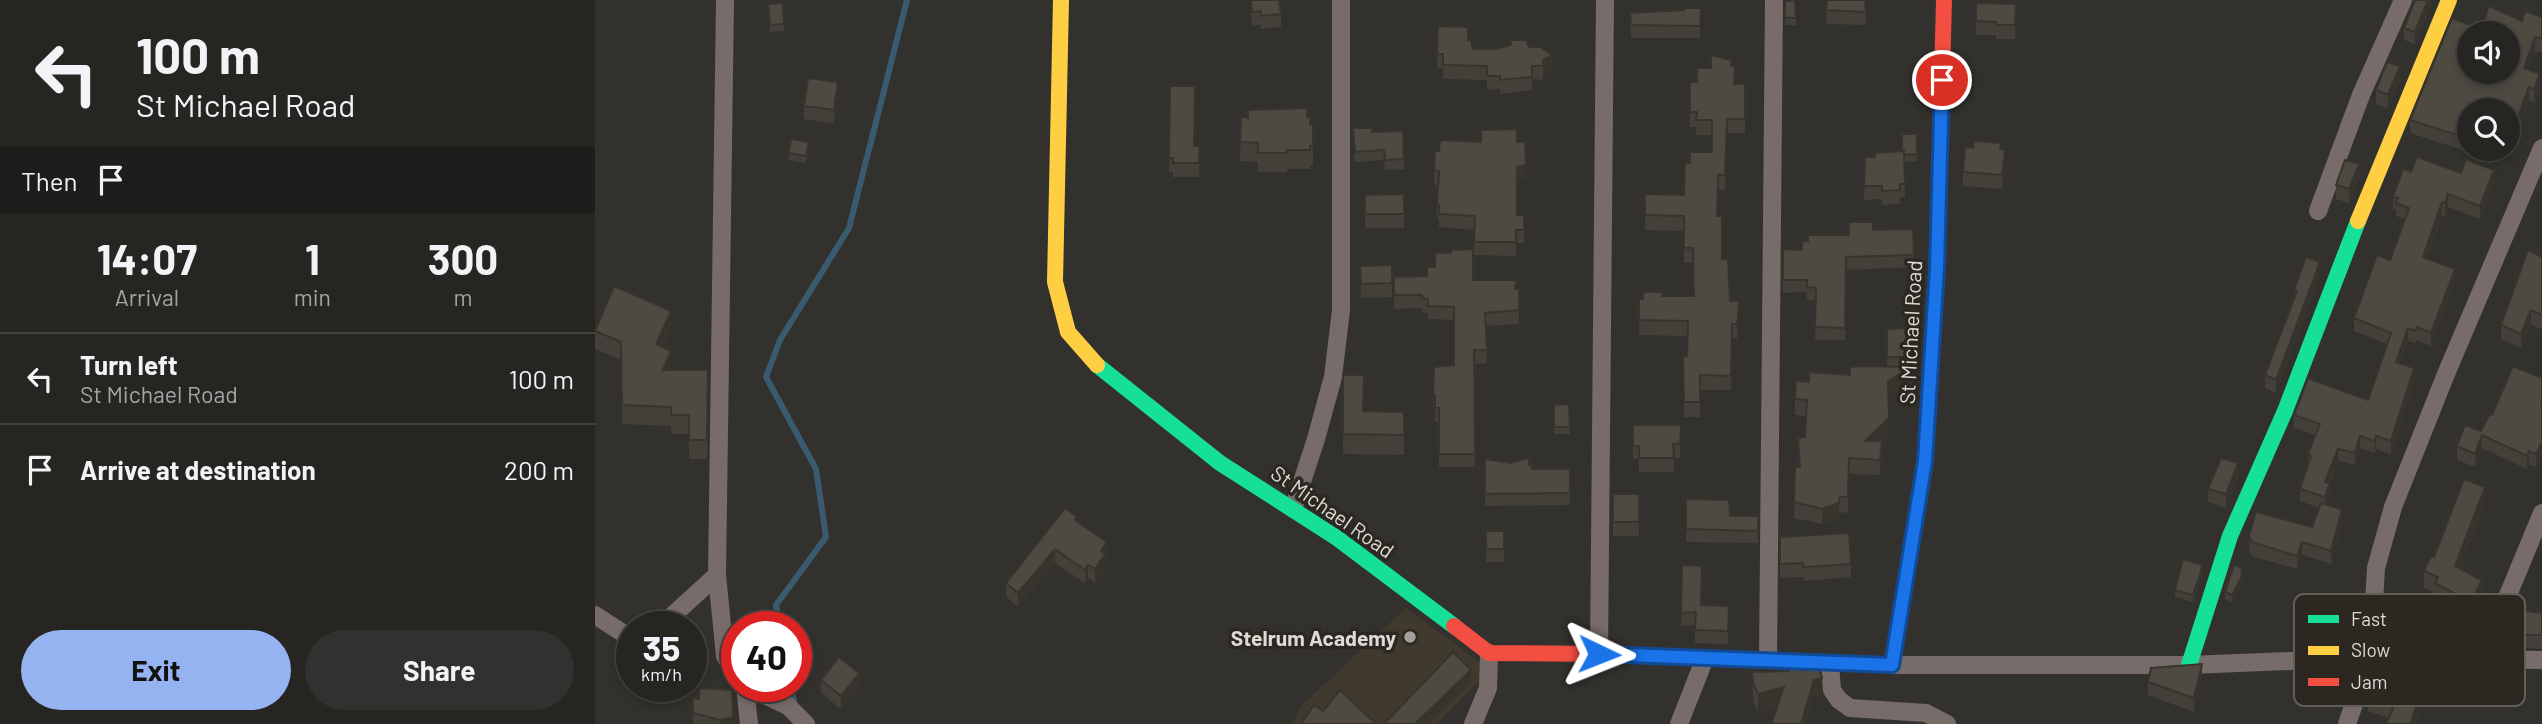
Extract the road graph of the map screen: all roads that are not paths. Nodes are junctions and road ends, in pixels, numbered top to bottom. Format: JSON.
{"nodes":[{"id":1,"x":725,"y":0,"type":"edge"},
{"id":2,"x":1061,"y":0,"type":"edge"},
{"id":3,"x":1341,"y":0,"type":"edge"},
{"id":4,"x":1605,"y":0,"type":"edge"},
{"id":5,"x":1775,"y":0,"type":"edge"},
{"id":6,"x":1944,"y":0,"type":"edge"},
{"id":7,"x":2403,"y":0,"type":"edge"},
{"id":8,"x":2449,"y":0,"type":"edge"},
{"id":9,"x":2542,"y":148,"type":"edge"},
{"id":10,"x":2318,"y":211,"type":"dead end"},
{"id":11,"x":1293,"y":509,"type":"junction"},
{"id":12,"x":2542,"y":513,"type":"edge"},
{"id":13,"x":717,"y":575,"type":"junction"},
{"id":14,"x":2375,"y":594,"type":"edge"},
{"id":15,"x":2508,"y":594,"type":"edge"},
{"id":16,"x":677,"y":611,"type":"edge"},
{"id":17,"x":595,"y":615,"type":"edge"},
{"id":18,"x":721,"y":616,"type":"edge"},
{"id":19,"x":616,"y":629,"type":"edge"},
{"id":20,"x":1489,"y":653,"type":"junction"},
{"id":21,"x":1599,"y":654,"type":"junction"},
{"id":22,"x":1705,"y":658,"type":"junction"},
{"id":23,"x":1768,"y":660,"type":"junction"},
{"id":24,"x":2294,"y":661,"type":"edge"},
{"id":25,"x":1831,"y":663,"type":"junction"},
{"id":26,"x":1892,"y":665,"type":"junction"},
{"id":27,"x":2189,"y":665,"type":"junction"},
{"id":28,"x":2353,"y":706,"type":"edge"},
{"id":29,"x":748,"y":724,"type":"edge"},
{"id":30,"x":806,"y":724,"type":"edge"},
{"id":31,"x":1473,"y":724,"type":"edge"},
{"id":32,"x":1679,"y":724,"type":"edge"},
{"id":33,"x":1947,"y":724,"type":"edge"},
{"id":34,"x":2347,"y":724,"type":"edge"}],
"edges":[{"from":1,"to":13,"type":"street"},
{"from":2,"to":11,"type":"street","name":"St Michael Road"},
{"from":3,"to":11,"type":"street"},
{"from":4,"to":21,"type":"street"},
{"from":5,"to":23,"type":"street"},
{"from":6,"to":26,"type":"street","name":"St Michael Road"},
{"from":7,"to":10,"type":"street"},
{"from":8,"to":27,"type":"street"},
{"from":9,"to":14,"type":"street"},
{"from":11,"to":20,"type":"street","name":"St Michael Road"},
{"from":12,"to":15,"type":"street"},
{"from":13,"to":16,"type":"street"},
{"from":13,"to":18,"type":"street"},
{"from":17,"to":19,"type":"street"},
{"from":20,"to":21,"type":"street"},
{"from":20,"to":31,"type":"street"},
{"from":21,"to":22,"type":"street"},
{"from":22,"to":23,"type":"street"},
{"from":22,"to":32,"type":"street"},
{"from":23,"to":25,"type":"street"},
{"from":24,"to":27,"type":"street"},
{"from":25,"to":26,"type":"street"},
{"from":25,"to":33,"type":"street"},
{"from":26,"to":27,"type":"street"},
{"from":28,"to":34,"type":"street"},
{"from":29,"to":30,"type":"street"}]}
